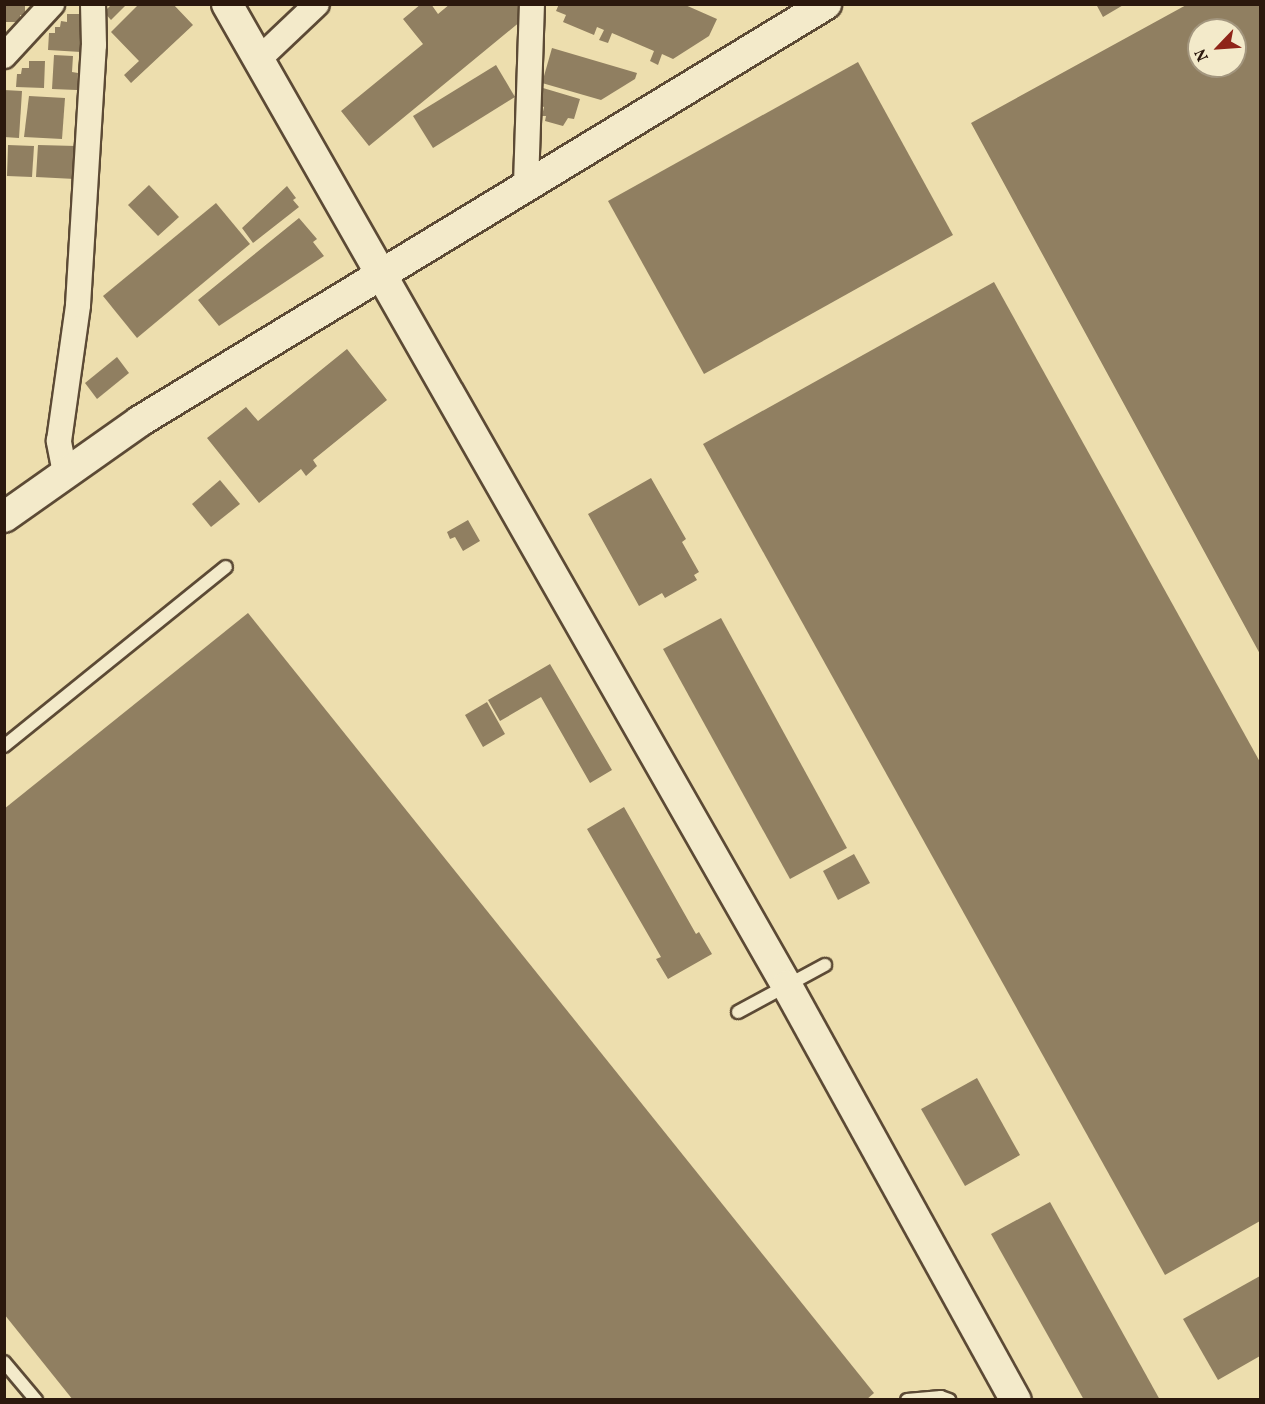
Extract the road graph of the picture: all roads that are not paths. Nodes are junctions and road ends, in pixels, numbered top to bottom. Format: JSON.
{"nodes":[{"id":1,"x":52,"y":4,"type":"edge"},
{"id":2,"x":93,"y":4,"type":"edge"},
{"id":3,"x":227,"y":4,"type":"edge"},
{"id":4,"x":317,"y":4,"type":"edge"},
{"id":5,"x":532,"y":4,"type":"edge"},
{"id":6,"x":826,"y":4,"type":"edge"},
{"id":7,"x":4,"y":56,"type":"edge"},
{"id":8,"x":258,"y":60,"type":"junction"},
{"id":9,"x":526,"y":184,"type":"junction"},
{"id":10,"x":380,"y":274,"type":"junction"},
{"id":11,"x":65,"y":473,"type":"junction"},
{"id":12,"x":4,"y":517,"type":"edge"},
{"id":13,"x":226,"y":567,"type":"dead end"},
{"id":14,"x":4,"y":746,"type":"edge"},
{"id":15,"x":825,"y":965,"type":"dead end"},
{"id":16,"x":787,"y":986,"type":"junction"},
{"id":17,"x":738,"y":1012,"type":"dead end"},
{"id":18,"x":4,"y":1362,"type":"edge"},
{"id":19,"x":36,"y":1400,"type":"edge"},
{"id":20,"x":908,"y":1400,"type":"edge"},
{"id":21,"x":949,"y":1400,"type":"edge"},
{"id":22,"x":1016,"y":1400,"type":"edge"}],
"edges":[{"from":1,"to":7,"type":"street"},
{"from":2,"to":11,"type":"street"},
{"from":3,"to":8,"type":"street"},
{"from":4,"to":8,"type":"street"},
{"from":5,"to":9,"type":"street"},
{"from":6,"to":9,"type":"street"},
{"from":8,"to":10,"type":"street"},
{"from":9,"to":10,"type":"street"},
{"from":10,"to":11,"type":"street"},
{"from":10,"to":16,"type":"street"},
{"from":11,"to":12,"type":"street"},
{"from":13,"to":14,"type":"lane"},
{"from":15,"to":16,"type":"lane"},
{"from":16,"to":17,"type":"lane"},
{"from":16,"to":22,"type":"street"},
{"from":18,"to":19,"type":"lane"},
{"from":20,"to":21,"type":"lane"}]}
